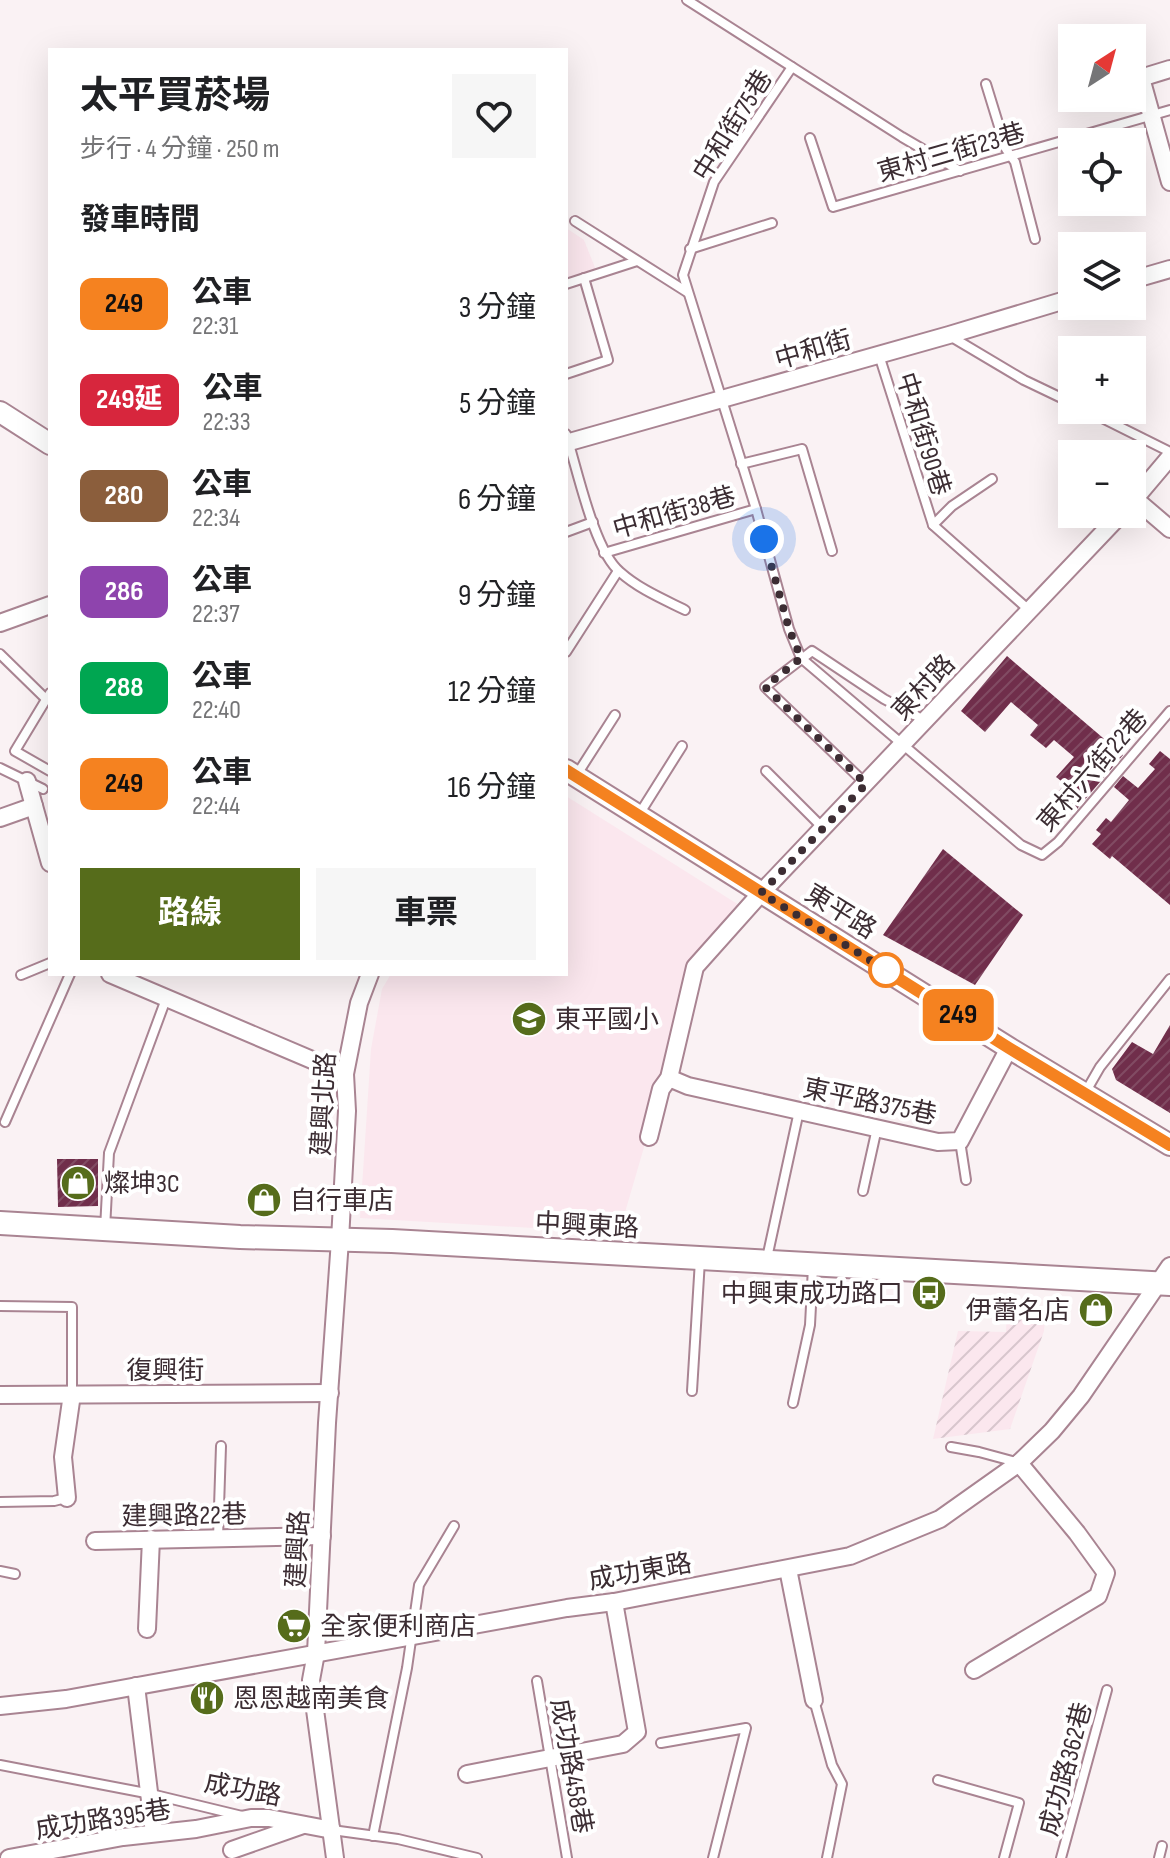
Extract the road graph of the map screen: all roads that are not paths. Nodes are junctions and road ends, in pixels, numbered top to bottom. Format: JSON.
{"nodes":[{"id":1,"x":687,"y":0,"type":"edge"},
{"id":2,"x":792,"y":67,"type":"junction"},
{"id":3,"x":1170,"y":69,"type":"edge"},
{"id":4,"x":1146,"y":76,"type":"edge"},
{"id":5,"x":986,"y":84,"type":"dead end"},
{"id":6,"x":1146,"y":105,"type":"edge"},
{"id":7,"x":1170,"y":110,"type":"edge"},
{"id":8,"x":1150,"y":115,"type":"junction"},
{"id":9,"x":810,"y":138,"type":"dead end"},
{"id":10,"x":1010,"y":156,"type":"junction"},
{"id":11,"x":960,"y":171,"type":"junction"},
{"id":12,"x":1170,"y":182,"type":"edge"},
{"id":13,"x":575,"y":221,"type":"dead end"},
{"id":14,"x":772,"y":223,"type":"dead end"},
{"id":15,"x":1035,"y":239,"type":"dead end"},
{"id":16,"x":690,"y":249,"type":"junction"},
{"id":17,"x":637,"y":261,"type":"junction"},
{"id":18,"x":1170,"y":269,"type":"edge"},
{"id":19,"x":1146,"y":276,"type":"edge"},
{"id":20,"x":584,"y":278,"type":"junction"},
{"id":21,"x":568,"y":283,"type":"edge"},
{"id":22,"x":688,"y":292,"type":"junction"},
{"id":23,"x":1058,"y":302,"type":"edge"},
{"id":24,"x":949,"y":335,"type":"junction"},
{"id":25,"x":879,"y":355,"type":"junction"},
{"id":26,"x":568,"y":373,"type":"edge"},
{"id":27,"x":1058,"y":396,"type":"edge"},
{"id":28,"x":721,"y":400,"type":"junction"},
{"id":29,"x":0,"y":412,"type":"edge"},
{"id":30,"x":1113,"y":424,"type":"edge"},
{"id":31,"x":568,"y":440,"type":"edge"},
{"id":32,"x":48,"y":443,"type":"edge"},
{"id":33,"x":568,"y":443,"type":"edge"},
{"id":34,"x":1170,"y":454,"type":"edge"},
{"id":35,"x":741,"y":464,"type":"junction"},
{"id":36,"x":992,"y":479,"type":"dead end"},
{"id":37,"x":1146,"y":484,"type":"edge"},
{"id":38,"x":756,"y":509,"type":"junction"},
{"id":39,"x":1146,"y":511,"type":"edge"},
{"id":40,"x":593,"y":522,"type":"junction"},
{"id":41,"x":933,"y":525,"type":"junction"},
{"id":42,"x":1108,"y":528,"type":"edge"},
{"id":43,"x":1170,"y":529,"type":"edge"},
{"id":44,"x":568,"y":531,"type":"edge"},
{"id":45,"x":832,"y":551,"type":"dead end"},
{"id":46,"x":604,"y":553,"type":"junction"},
{"id":47,"x":618,"y":571,"type":"junction"},
{"id":48,"x":48,"y":606,"type":"edge"},
{"id":49,"x":685,"y":610,"type":"dead end"},
{"id":50,"x":1029,"y":610,"type":"junction"},
{"id":51,"x":0,"y":623,"type":"edge"},
{"id":52,"x":568,"y":649,"type":"edge"},
{"id":53,"x":0,"y":654,"type":"edge"},
{"id":54,"x":801,"y":658,"type":"junction"},
{"id":55,"x":48,"y":696,"type":"edge"},
{"id":56,"x":1170,"y":711,"type":"edge"},
{"id":57,"x":615,"y":715,"type":"dead end"},
{"id":58,"x":924,"y":720,"type":"junction"},
{"id":59,"x":1166,"y":723,"type":"edge"},
{"id":60,"x":682,"y":746,"type":"dead end"},
{"id":61,"x":902,"y":746,"type":"junction"},
{"id":62,"x":0,"y":768,"type":"edge"},
{"id":63,"x":48,"y":770,"type":"edge"},
{"id":64,"x":766,"y":771,"type":"dead end"},
{"id":65,"x":571,"y":774,"type":"edge"},
{"id":66,"x":866,"y":784,"type":"junction"},
{"id":67,"x":35,"y":785,"type":"joint"},
{"id":68,"x":34,"y":806,"type":"junction"},
{"id":69,"x":637,"y":817,"type":"junction"},
{"id":70,"x":0,"y":818,"type":"edge"},
{"id":71,"x":824,"y":829,"type":"junction"},
{"id":72,"x":48,"y":856,"type":"edge"},
{"id":73,"x":761,"y":893,"type":"junction"},
{"id":74,"x":48,"y":964,"type":"edge"},
{"id":75,"x":21,"y":975,"type":"dead end"},
{"id":76,"x":69,"y":976,"type":"edge"},
{"id":77,"x":114,"y":976,"type":"edge"},
{"id":78,"x":369,"y":976,"type":"edge"},
{"id":79,"x":1170,"y":979,"type":"edge"},
{"id":80,"x":166,"y":999,"type":"junction"},
{"id":81,"x":1009,"y":1048,"type":"junction"},
{"id":82,"x":345,"y":1074,"type":"junction"},
{"id":83,"x":669,"y":1078,"type":"junction"},
{"id":84,"x":1085,"y":1093,"type":"junction"},
{"id":85,"x":799,"y":1111,"type":"junction"},
{"id":86,"x":5,"y":1122,"type":"dead end"},
{"id":87,"x":877,"y":1127,"type":"junction"},
{"id":88,"x":649,"y":1137,"type":"dead end"},
{"id":89,"x":960,"y":1141,"type":"junction"},
{"id":90,"x":1170,"y":1145,"type":"edge"},
{"id":91,"x":966,"y":1180,"type":"dead end"},
{"id":92,"x":863,"y":1191,"type":"dead end"},
{"id":93,"x":0,"y":1223,"type":"edge"},
{"id":94,"x":105,"y":1229,"type":"junction"},
{"id":95,"x":340,"y":1240,"type":"junction"},
{"id":96,"x":700,"y":1259,"type":"junction"},
{"id":97,"x":766,"y":1263,"type":"junction"},
{"id":98,"x":813,"y":1266,"type":"junction"},
{"id":99,"x":1166,"y":1277,"type":"edge"},
{"id":100,"x":0,"y":1306,"type":"edge"},
{"id":101,"x":692,"y":1391,"type":"dead end"},
{"id":102,"x":330,"y":1393,"type":"junction"},
{"id":103,"x":72,"y":1394,"type":"junction"},
{"id":104,"x":0,"y":1395,"type":"edge"},
{"id":105,"x":793,"y":1403,"type":"dead end"},
{"id":106,"x":221,"y":1446,"type":"dead end"},
{"id":107,"x":951,"y":1447,"type":"dead end"},
{"id":108,"x":1019,"y":1463,"type":"junction"},
{"id":109,"x":67,"y":1498,"type":"joint"},
{"id":110,"x":0,"y":1502,"type":"edge"},
{"id":111,"x":454,"y":1526,"type":"dead end"},
{"id":112,"x":322,"y":1536,"type":"junction"},
{"id":113,"x":151,"y":1539,"type":"junction"},
{"id":114,"x":218,"y":1539,"type":"junction"},
{"id":115,"x":95,"y":1541,"type":"dead end"},
{"id":116,"x":788,"y":1569,"type":"junction"},
{"id":117,"x":0,"y":1571,"type":"edge"},
{"id":118,"x":15,"y":1574,"type":"dead end"},
{"id":119,"x":614,"y":1602,"type":"junction"},
{"id":120,"x":147,"y":1629,"type":"dead end"},
{"id":121,"x":412,"y":1636,"type":"junction"},
{"id":122,"x":316,"y":1653,"type":"junction"},
{"id":123,"x":974,"y":1670,"type":"dead end"},
{"id":124,"x":537,"y":1681,"type":"dead end"},
{"id":125,"x":136,"y":1686,"type":"junction"},
{"id":126,"x":1107,"y":1690,"type":"dead end"},
{"id":127,"x":814,"y":1700,"type":"joint"},
{"id":128,"x":0,"y":1706,"type":"edge"},
{"id":129,"x":661,"y":1743,"type":"dead end"},
{"id":130,"x":550,"y":1758,"type":"junction"},
{"id":131,"x":0,"y":1765,"type":"edge"},
{"id":132,"x":467,"y":1774,"type":"dead end"},
{"id":133,"x":938,"y":1780,"type":"dead end"},
{"id":134,"x":151,"y":1794,"type":"junction"},
{"id":135,"x":251,"y":1818,"type":"junction"},
{"id":136,"x":305,"y":1825,"type":"junction"},
{"id":137,"x":332,"y":1830,"type":"junction"},
{"id":138,"x":154,"y":1833,"type":"junction"},
{"id":139,"x":373,"y":1836,"type":"junction"},
{"id":140,"x":1162,"y":1846,"type":"dead end"},
{"id":141,"x":232,"y":1850,"type":"dead end"},
{"id":142,"x":467,"y":1857,"type":"edge"},
{"id":143,"x":9,"y":1858,"type":"edge"},
{"id":144,"x":335,"y":1858,"type":"edge"},
{"id":145,"x":477,"y":1858,"type":"edge"},
{"id":146,"x":567,"y":1858,"type":"edge"},
{"id":147,"x":713,"y":1858,"type":"edge"},
{"id":148,"x":827,"y":1858,"type":"edge"},
{"id":149,"x":1004,"y":1858,"type":"edge"},
{"id":150,"x":1061,"y":1858,"type":"edge"},
{"id":151,"x":1159,"y":1858,"type":"edge"}],
"edges":[{"from":1,"to":2,"type":"lane"},
{"from":2,"to":11,"type":"lane"},
{"from":2,"to":16,"type":"lane","name":"中和街75巷"},
{"from":3,"to":4,"type":"street"},
{"from":5,"to":10,"type":"lane"},
{"from":6,"to":8,"type":"street"},
{"from":7,"to":8,"type":"lane","name":"東村三街23巷"},
{"from":8,"to":10,"type":"lane","name":"東村三街23巷"},
{"from":8,"to":12,"type":"street"},
{"from":9,"to":11,"type":"lane","name":"東村三街23巷"},
{"from":10,"to":11,"type":"lane","name":"東村三街23巷"},
{"from":10,"to":15,"type":"lane"},
{"from":13,"to":17,"type":"lane"},
{"from":14,"to":16,"type":"lane"},
{"from":16,"to":22,"type":"lane","name":"中和街75巷"},
{"from":17,"to":20,"type":"lane"},
{"from":17,"to":22,"type":"lane"},
{"from":18,"to":19,"type":"street"},
{"from":20,"to":21,"type":"lane"},
{"from":20,"to":26,"type":"lane"},
{"from":22,"to":28,"type":"lane","name":"中和街75巷"},
{"from":23,"to":24,"type":"street","name":"中和街"},
{"from":24,"to":25,"type":"street","name":"中和街"},
{"from":24,"to":27,"type":"lane"},
{"from":25,"to":28,"type":"street","name":"中和街"},
{"from":25,"to":41,"type":"lane","name":"中和街90巷"},
{"from":28,"to":31,"type":"street","name":"中和街"},
{"from":28,"to":35,"type":"lane","name":"中和街75巷"},
{"from":29,"to":32,"type":"street"},
{"from":30,"to":34,"type":"lane"},
{"from":33,"to":40,"type":"lane","name":"中和街38巷"},
{"from":34,"to":37,"type":"street"},
{"from":35,"to":38,"type":"lane","name":"中和街75巷"},
{"from":35,"to":45,"type":"lane"},
{"from":36,"to":41,"type":"lane","name":"中和街90巷"},
{"from":38,"to":46,"type":"lane","name":"中和街38巷"},
{"from":38,"to":54,"type":"lane","name":"中和街75巷"},
{"from":39,"to":43,"type":"street"},
{"from":40,"to":44,"type":"lane"},
{"from":40,"to":46,"type":"lane","name":"中和街38巷"},
{"from":41,"to":50,"type":"lane","name":"中和街90巷"},
{"from":42,"to":50,"type":"street","name":"東村路"},
{"from":46,"to":47,"type":"lane","name":"中和街38巷"},
{"from":47,"to":49,"type":"lane","name":"中和街38巷"},
{"from":47,"to":52,"type":"lane","name":"中和街38巷"},
{"from":48,"to":51,"type":"street"},
{"from":50,"to":58,"type":"street","name":"東村路"},
{"from":53,"to":55,"type":"lane"},
{"from":54,"to":58,"type":"lane"},
{"from":54,"to":61,"type":"lane"},
{"from":54,"to":66,"type":"lane"},
{"from":55,"to":63,"type":"lane"},
{"from":56,"to":59,"type":"lane","name":"東村六街22巷"},
{"from":57,"to":65,"type":"lane"},
{"from":58,"to":61,"type":"street","name":"東村路"},
{"from":59,"to":61,"type":"lane","name":"東村六街22巷"},
{"from":60,"to":69,"type":"lane"},
{"from":61,"to":66,"type":"street","name":"東村路"},
{"from":62,"to":67,"type":"lane"},
{"from":64,"to":71,"type":"lane"},
{"from":65,"to":69,"type":"street","name":"東平路"},
{"from":66,"to":71,"type":"street","name":"東村路"},
{"from":67,"to":68,"type":"street"},
{"from":68,"to":70,"type":"street"},
{"from":68,"to":72,"type":"street"},
{"from":69,"to":73,"type":"street","name":"東平路"},
{"from":71,"to":73,"type":"street","name":"東村路"},
{"from":73,"to":81,"type":"street","name":"東平路"},
{"from":73,"to":83,"type":"street"},
{"from":74,"to":75,"type":"lane"},
{"from":76,"to":86,"type":"lane"},
{"from":77,"to":80,"type":"street"},
{"from":78,"to":82,"type":"street","name":"建興北路"},
{"from":79,"to":84,"type":"lane"},
{"from":80,"to":82,"type":"street"},
{"from":80,"to":94,"type":"lane"},
{"from":81,"to":84,"type":"street","name":"東平路"},
{"from":81,"to":89,"type":"street","name":"東平路375巷"},
{"from":82,"to":95,"type":"street","name":"建興北路"},
{"from":83,"to":85,"type":"street","name":"東平路375巷"},
{"from":83,"to":88,"type":"street"},
{"from":84,"to":90,"type":"street","name":"東平路"},
{"from":85,"to":87,"type":"street","name":"東平路375巷"},
{"from":85,"to":97,"type":"lane"},
{"from":87,"to":89,"type":"street","name":"東平路375巷"},
{"from":87,"to":92,"type":"lane"},
{"from":89,"to":91,"type":"lane"},
{"from":93,"to":94,"type":"main road","name":"中興東路"},
{"from":94,"to":95,"type":"main road","name":"中興東路"},
{"from":95,"to":96,"type":"main road","name":"中興東路"},
{"from":95,"to":102,"type":"street","name":"建興路"},
{"from":96,"to":97,"type":"main road","name":"中興東路"},
{"from":96,"to":101,"type":"lane"},
{"from":97,"to":98,"type":"main road","name":"中興東路"},
{"from":98,"to":99,"type":"main road","name":"中興東路"},
{"from":98,"to":105,"type":"lane"},
{"from":99,"to":108,"type":"street","name":"成功東路"},
{"from":100,"to":103,"type":"lane"},
{"from":102,"to":103,"type":"street","name":"復興街"},
{"from":102,"to":112,"type":"street","name":"建興路"},
{"from":103,"to":104,"type":"street","name":"復興街"},
{"from":103,"to":109,"type":"street"},
{"from":106,"to":114,"type":"lane"},
{"from":107,"to":108,"type":"lane"},
{"from":108,"to":116,"type":"street","name":"成功東路"},
{"from":108,"to":123,"type":"street"},
{"from":109,"to":110,"type":"lane"},
{"from":111,"to":121,"type":"lane"},
{"from":112,"to":114,"type":"street","name":"建興路22巷"},
{"from":112,"to":122,"type":"street","name":"建興路"},
{"from":113,"to":114,"type":"street","name":"建興路22巷"},
{"from":113,"to":115,"type":"street","name":"建興路22巷"},
{"from":113,"to":120,"type":"street"},
{"from":116,"to":119,"type":"street","name":"成功東路"},
{"from":116,"to":127,"type":"street"},
{"from":117,"to":118,"type":"lane"},
{"from":119,"to":121,"type":"street","name":"成功東路"},
{"from":119,"to":130,"type":"street"},
{"from":121,"to":122,"type":"street","name":"成功東路"},
{"from":121,"to":139,"type":"lane"},
{"from":122,"to":125,"type":"street","name":"成功東路"},
{"from":122,"to":137,"type":"street","name":"建興路"},
{"from":124,"to":130,"type":"lane","name":"成功路458巷"},
{"from":125,"to":128,"type":"street","name":"成功東路"},
{"from":125,"to":134,"type":"street"},
{"from":126,"to":150,"type":"lane","name":"成功路362巷"},
{"from":127,"to":148,"type":"lane"},
{"from":129,"to":147,"type":"lane"},
{"from":130,"to":132,"type":"street"},
{"from":130,"to":146,"type":"lane","name":"成功路458巷"},
{"from":131,"to":134,"type":"lane","name":"成功路"},
{"from":133,"to":149,"type":"lane"},
{"from":134,"to":135,"type":"lane","name":"成功路"},
{"from":134,"to":138,"type":"street"},
{"from":135,"to":136,"type":"street","name":"成功路"},
{"from":135,"to":138,"type":"street","name":"成功路395巷"},
{"from":136,"to":137,"type":"street","name":"成功路"},
{"from":136,"to":141,"type":"street"},
{"from":137,"to":139,"type":"lane","name":"成功路"},
{"from":137,"to":144,"type":"street","name":"建興路"},
{"from":138,"to":143,"type":"street","name":"成功路395巷"},
{"from":139,"to":142,"type":"lane","name":"成功路"},
{"from":140,"to":151,"type":"lane"},
{"from":142,"to":145,"type":"lane","name":"成功路"}]}
